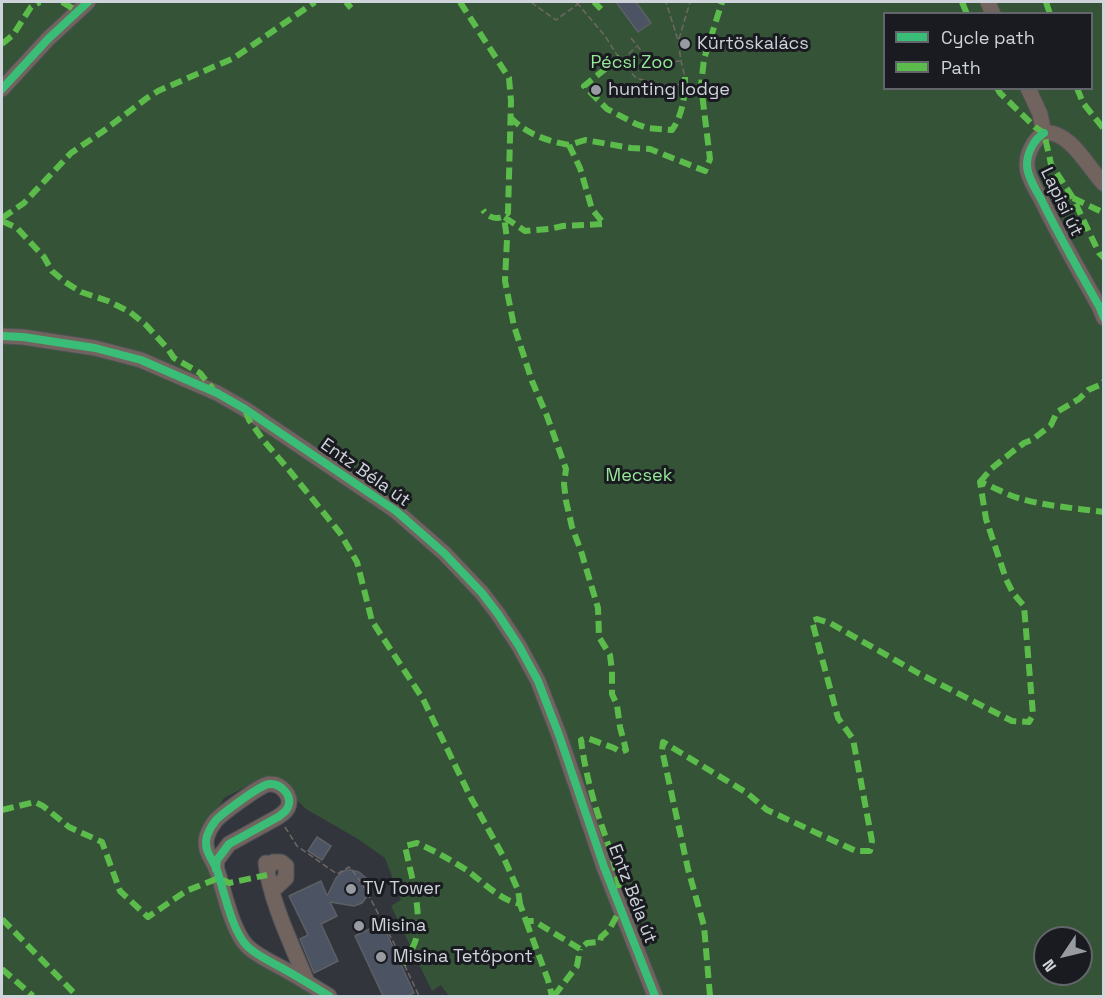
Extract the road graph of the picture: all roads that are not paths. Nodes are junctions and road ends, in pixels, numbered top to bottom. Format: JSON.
{"nodes":[{"id":1,"x":88,"y":2,"type":"edge"},
{"id":2,"x":2,"y":88,"type":"edge"},
{"id":3,"x":1029,"y":90,"type":"edge"},
{"id":4,"x":1044,"y":133,"type":"junction"},
{"id":5,"x":1104,"y":184,"type":"edge"},
{"id":6,"x":1104,"y":318,"type":"edge"},
{"id":7,"x":2,"y":336,"type":"edge"},
{"id":8,"x":216,"y":869,"type":"junction"},
{"id":9,"x":267,"y":869,"type":"dead end"},
{"id":10,"x":307,"y":982,"type":"junction"},
{"id":11,"x":329,"y":996,"type":"edge"},
{"id":12,"x":655,"y":996,"type":"edge"}],
"edges":[{"from":1,"to":2,"type":"street"},
{"from":3,"to":4,"type":"street"},
{"from":4,"to":5,"type":"street"},
{"from":4,"to":6,"type":"street","name":"Lapisi út"},
{"from":7,"to":12,"type":"street","name":"Entz Béla út"},
{"from":8,"to":8,"type":"street"},
{"from":8,"to":10,"type":"street"},
{"from":9,"to":10,"type":"street"},
{"from":10,"to":11,"type":"street"}]}
